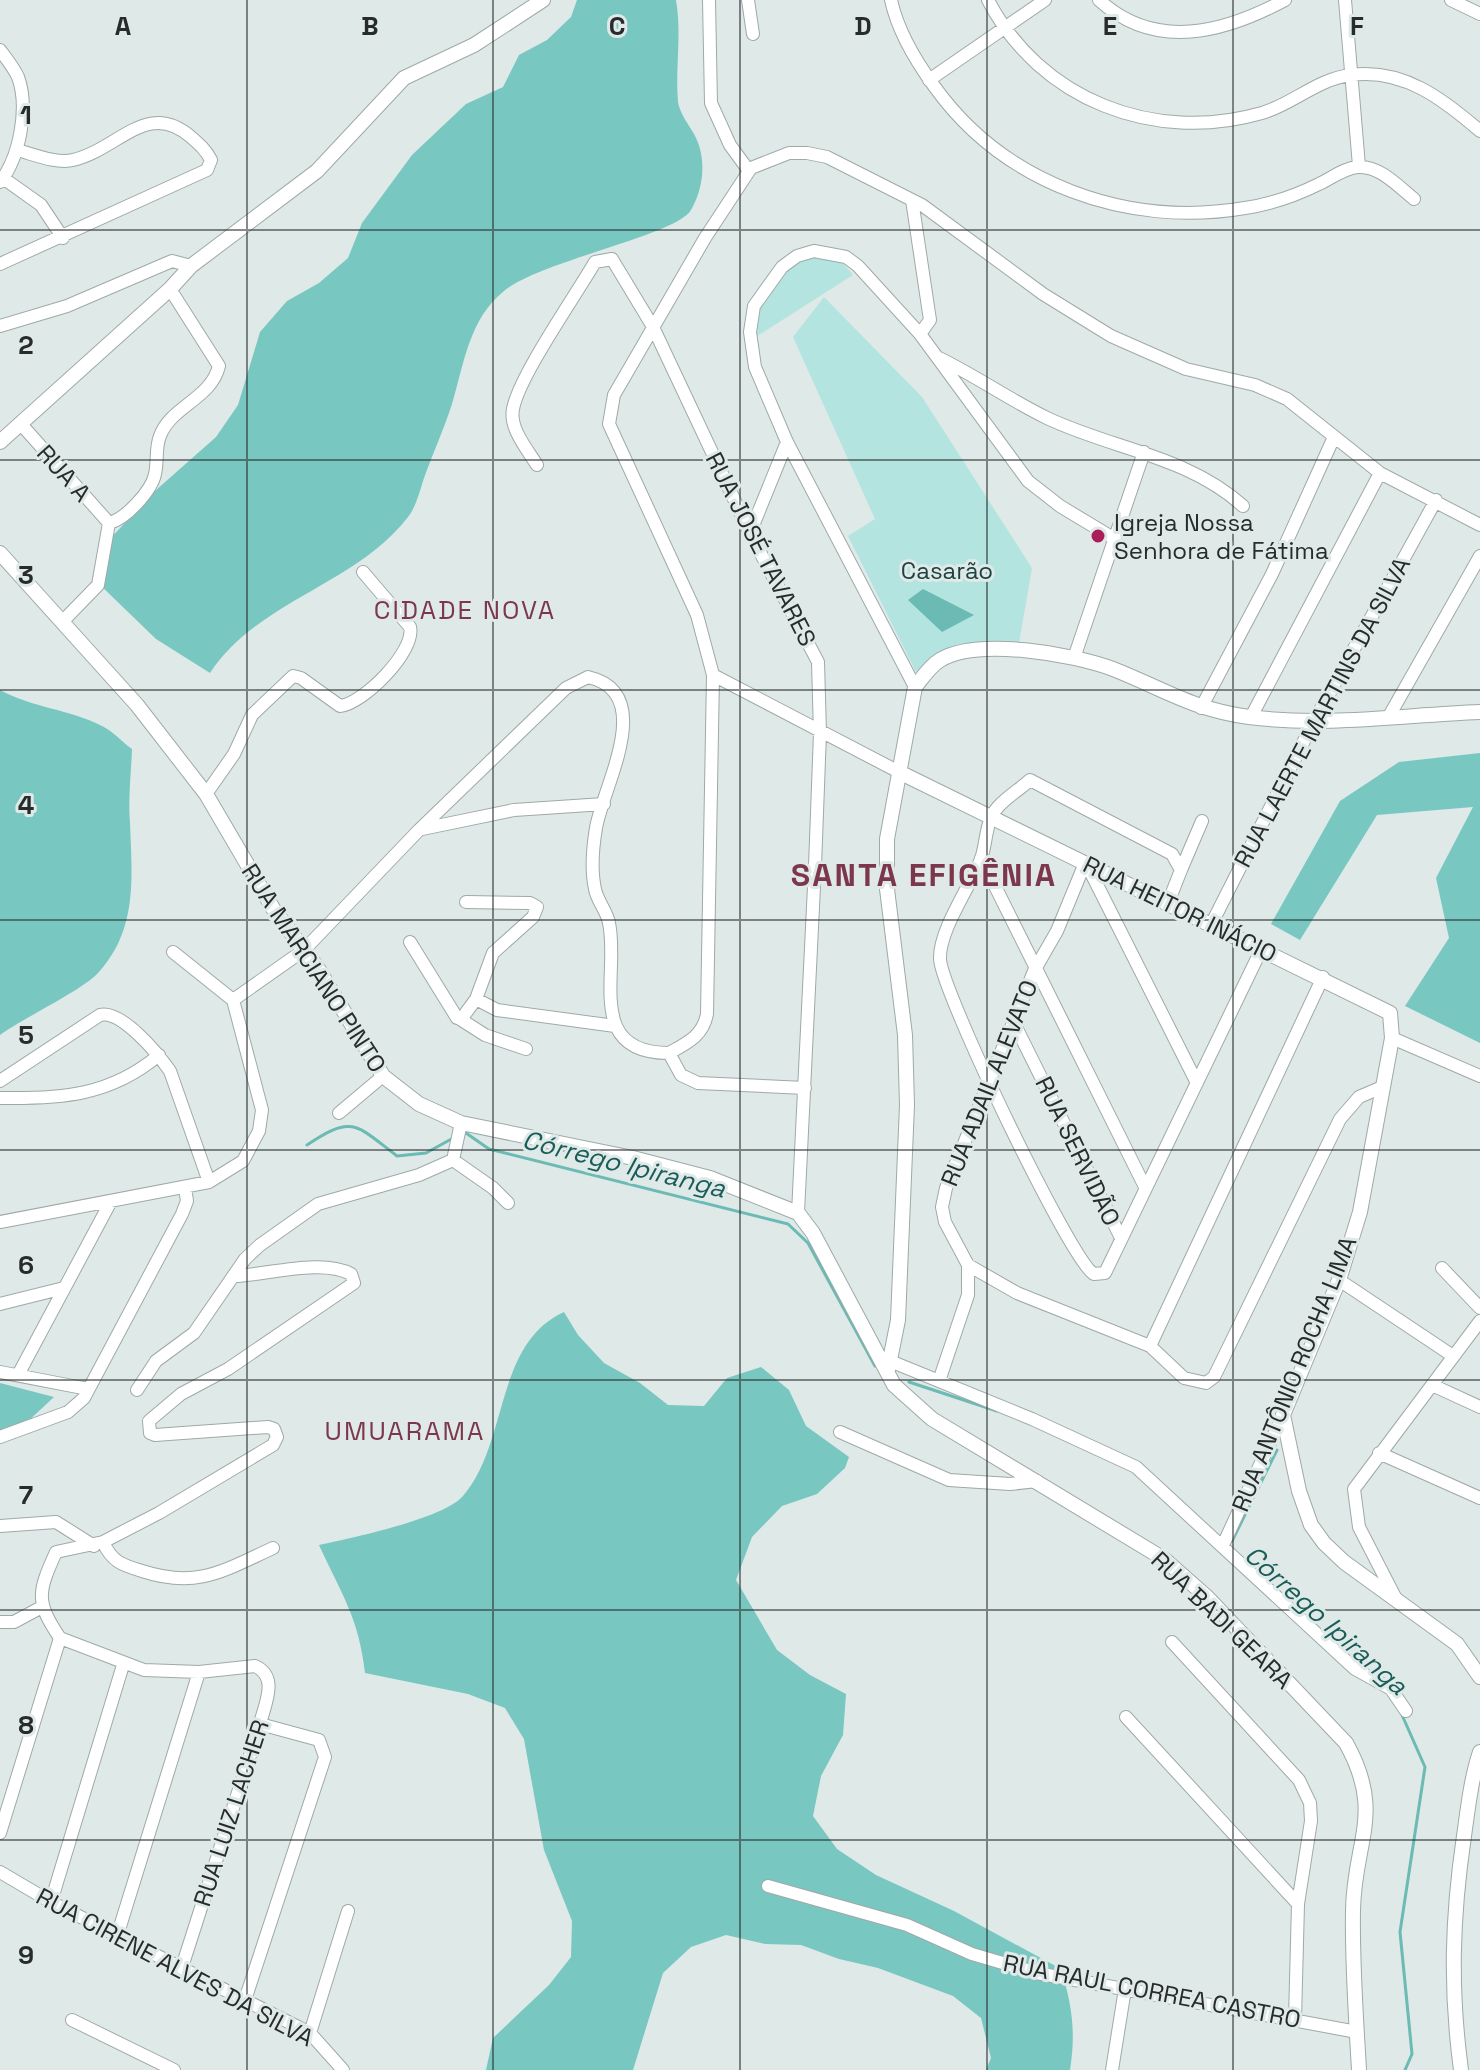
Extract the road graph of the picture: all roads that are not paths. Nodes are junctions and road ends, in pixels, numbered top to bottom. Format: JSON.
{"nodes":[{"id":1,"x":543,"y":0,"type":"edge"},
{"id":2,"x":709,"y":0,"type":"edge"},
{"id":3,"x":748,"y":0,"type":"edge"},
{"id":4,"x":891,"y":0,"type":"edge"},
{"id":5,"x":988,"y":0,"type":"edge"},
{"id":6,"x":1045,"y":0,"type":"edge"},
{"id":7,"x":1099,"y":0,"type":"edge"},
{"id":8,"x":1285,"y":0,"type":"edge"},
{"id":9,"x":1345,"y":0,"type":"edge"},
{"id":10,"x":1451,"y":0,"type":"edge"},
{"id":11,"x":1480,"y":14,"type":"edge"},
{"id":12,"x":1004,"y":30,"type":"junction"},
{"id":13,"x":753,"y":34,"type":"dead end"},
{"id":14,"x":0,"y":50,"type":"edge"},
{"id":15,"x":1351,"y":75,"type":"junction"},
{"id":16,"x":929,"y":80,"type":"junction"},
{"id":17,"x":1480,"y":131,"type":"edge"},
{"id":18,"x":17,"y":150,"type":"junction"},
{"id":19,"x":1359,"y":166,"type":"junction"},
{"id":20,"x":749,"y":171,"type":"junction"},
{"id":21,"x":2,"y":180,"type":"edge"},
{"id":22,"x":1414,"y":199,"type":"dead end"},
{"id":23,"x":912,"y":200,"type":"junction"},
{"id":24,"x":63,"y":238,"type":"junction"},
{"id":25,"x":0,"y":264,"type":"edge"},
{"id":26,"x":191,"y":266,"type":"junction"},
{"id":27,"x":170,"y":289,"type":"junction"},
{"id":28,"x":0,"y":326,"type":"edge"},
{"id":29,"x":653,"y":327,"type":"junction"},
{"id":30,"x":920,"y":334,"type":"junction"},
{"id":31,"x":936,"y":357,"type":"junction"},
{"id":32,"x":20,"y":423,"type":"junction"},
{"id":33,"x":1334,"y":437,"type":"junction"},
{"id":34,"x":0,"y":442,"type":"edge"},
{"id":35,"x":787,"y":442,"type":"junction"},
{"id":36,"x":1144,"y":452,"type":"junction"},
{"id":37,"x":537,"y":465,"type":"dead end"},
{"id":38,"x":1380,"y":473,"type":"junction"},
{"id":39,"x":1436,"y":500,"type":"junction"},
{"id":40,"x":1243,"y":506,"type":"dead end"},
{"id":41,"x":109,"y":523,"type":"junction"},
{"id":42,"x":1480,"y":525,"type":"edge"},
{"id":43,"x":750,"y":533,"type":"junction"},
{"id":44,"x":1113,"y":538,"type":"junction"},
{"id":45,"x":0,"y":553,"type":"edge"},
{"id":46,"x":1480,"y":556,"type":"edge"},
{"id":47,"x":363,"y":572,"type":"dead end"},
{"id":48,"x":62,"y":622,"type":"junction"},
{"id":49,"x":1074,"y":658,"type":"junction"},
{"id":50,"x":713,"y":675,"type":"junction"},
{"id":51,"x":915,"y":687,"type":"junction"},
{"id":52,"x":1201,"y":708,"type":"junction"},
{"id":53,"x":1480,"y":712,"type":"edge"},
{"id":54,"x":1251,"y":717,"type":"junction"},
{"id":55,"x":1388,"y":718,"type":"junction"},
{"id":56,"x":1313,"y":723,"type":"junction"},
{"id":57,"x":820,"y":733,"type":"junction"},
{"id":58,"x":901,"y":773,"type":"junction"},
{"id":59,"x":206,"y":794,"type":"junction"},
{"id":60,"x":604,"y":804,"type":"junction"},
{"id":61,"x":990,"y":820,"type":"junction"},
{"id":62,"x":1202,"y":821,"type":"dead end"},
{"id":63,"x":419,"y":830,"type":"junction"},
{"id":64,"x":981,"y":858,"type":"junction"},
{"id":65,"x":1086,"y":864,"type":"junction"},
{"id":66,"x":1181,"y":870,"type":"junction"},
{"id":67,"x":466,"y":902,"type":"dead end"},
{"id":68,"x":1168,"y":903,"type":"junction"},
{"id":69,"x":1211,"y":925,"type":"junction"},
{"id":70,"x":410,"y":942,"type":"dead end"},
{"id":71,"x":1262,"y":948,"type":"junction"},
{"id":72,"x":304,"y":950,"type":"junction"},
{"id":73,"x":173,"y":952,"type":"dead end"},
{"id":74,"x":1034,"y":971,"type":"junction"},
{"id":75,"x":1323,"y":977,"type":"junction"},
{"id":76,"x":476,"y":999,"type":"junction"},
{"id":77,"x":233,"y":1000,"type":"junction"},
{"id":78,"x":1390,"y":1013,"type":"joint"},
{"id":79,"x":460,"y":1019,"type":"junction"},
{"id":80,"x":1013,"y":1021,"type":"junction"},
{"id":81,"x":615,"y":1026,"type":"junction"},
{"id":82,"x":1392,"y":1038,"type":"junction"},
{"id":83,"x":526,"y":1049,"type":"dead end"},
{"id":84,"x":669,"y":1053,"type":"junction"},
{"id":85,"x":159,"y":1055,"type":"junction"},
{"id":86,"x":383,"y":1076,"type":"junction"},
{"id":87,"x":1480,"y":1076,"type":"edge"},
{"id":88,"x":988,"y":1078,"type":"junction"},
{"id":89,"x":0,"y":1081,"type":"edge"},
{"id":90,"x":1197,"y":1083,"type":"junction"},
{"id":91,"x":805,"y":1088,"type":"junction"},
{"id":92,"x":1380,"y":1088,"type":"junction"},
{"id":93,"x":0,"y":1098,"type":"edge"},
{"id":94,"x":339,"y":1113,"type":"dead end"},
{"id":95,"x":461,"y":1125,"type":"junction"},
{"id":96,"x":453,"y":1160,"type":"junction"},
{"id":97,"x":209,"y":1182,"type":"junction"},
{"id":98,"x":1145,"y":1187,"type":"junction"},
{"id":99,"x":185,"y":1188,"type":"junction"},
{"id":100,"x":110,"y":1203,"type":"junction"},
{"id":101,"x":508,"y":1203,"type":"dead end"},
{"id":102,"x":798,"y":1213,"type":"junction"},
{"id":103,"x":0,"y":1222,"type":"edge"},
{"id":104,"x":1121,"y":1238,"type":"junction"},
{"id":105,"x":968,"y":1265,"type":"junction"},
{"id":106,"x":1442,"y":1268,"type":"dead end"},
{"id":107,"x":234,"y":1276,"type":"junction"},
{"id":108,"x":1339,"y":1280,"type":"junction"},
{"id":109,"x":64,"y":1288,"type":"junction"},
{"id":110,"x":0,"y":1304,"type":"edge"},
{"id":111,"x":1480,"y":1308,"type":"edge"},
{"id":112,"x":1480,"y":1321,"type":"edge"},
{"id":113,"x":1150,"y":1346,"type":"junction"},
{"id":114,"x":1453,"y":1356,"type":"junction"},
{"id":115,"x":889,"y":1366,"type":"junction"},
{"id":116,"x":0,"y":1372,"type":"edge"},
{"id":117,"x":18,"y":1375,"type":"junction"},
{"id":118,"x":939,"y":1381,"type":"junction"},
{"id":119,"x":1432,"y":1385,"type":"junction"},
{"id":120,"x":88,"y":1389,"type":"junction"},
{"id":121,"x":137,"y":1390,"type":"dead end"},
{"id":122,"x":1480,"y":1407,"type":"edge"},
{"id":123,"x":1283,"y":1415,"type":"junction"},
{"id":124,"x":840,"y":1432,"type":"dead end"},
{"id":125,"x":0,"y":1437,"type":"edge"},
{"id":126,"x":1379,"y":1453,"type":"junction"},
{"id":127,"x":1037,"y":1481,"type":"junction"},
{"id":128,"x":1480,"y":1498,"type":"edge"},
{"id":129,"x":0,"y":1526,"type":"edge"},
{"id":130,"x":99,"y":1544,"type":"junction"},
{"id":131,"x":1223,"y":1545,"type":"junction"},
{"id":132,"x":273,"y":1548,"type":"dead end"},
{"id":133,"x":1395,"y":1597,"type":"junction"},
{"id":134,"x":40,"y":1608,"type":"junction"},
{"id":135,"x":0,"y":1622,"type":"edge"},
{"id":136,"x":60,"y":1638,"type":"junction"},
{"id":137,"x":1172,"y":1642,"type":"dead end"},
{"id":138,"x":123,"y":1665,"type":"junction"},
{"id":139,"x":199,"y":1672,"type":"junction"},
{"id":140,"x":1480,"y":1677,"type":"edge"},
{"id":141,"x":1406,"y":1711,"type":"dead end"},
{"id":142,"x":1126,"y":1717,"type":"dead end"},
{"id":143,"x":260,"y":1724,"type":"junction"},
{"id":144,"x":1480,"y":1752,"type":"edge"},
{"id":145,"x":0,"y":1833,"type":"edge"},
{"id":146,"x":0,"y":1872,"type":"edge"},
{"id":147,"x":768,"y":1886,"type":"dead end"},
{"id":148,"x":51,"y":1902,"type":"junction"},
{"id":149,"x":1298,"y":1904,"type":"junction"},
{"id":150,"x":348,"y":1911,"type":"dead end"},
{"id":151,"x":118,"y":1933,"type":"junction"},
{"id":152,"x":182,"y":1967,"type":"junction"},
{"id":153,"x":1125,"y":1989,"type":"junction"},
{"id":154,"x":245,"y":2000,"type":"junction"},
{"id":155,"x":1295,"y":2019,"type":"junction"},
{"id":156,"x":72,"y":2020,"type":"dead end"},
{"id":157,"x":1357,"y":2032,"type":"junction"},
{"id":158,"x":310,"y":2033,"type":"junction"},
{"id":159,"x":147,"y":2056,"type":"junction"},
{"id":160,"x":139,"y":2070,"type":"edge"},
{"id":161,"x":174,"y":2070,"type":"edge"},
{"id":162,"x":343,"y":2070,"type":"edge"},
{"id":163,"x":1112,"y":2070,"type":"edge"},
{"id":164,"x":1359,"y":2070,"type":"edge"},
{"id":165,"x":1461,"y":2070,"type":"edge"}],
"edges":[{"from":1,"to":26,"type":"street"},
{"from":2,"to":20,"type":"street"},
{"from":3,"to":13,"type":"street"},
{"from":4,"to":16,"type":"street"},
{"from":5,"to":12,"type":"street"},
{"from":6,"to":12,"type":"street"},
{"from":7,"to":8,"type":"street"},
{"from":9,"to":15,"type":"street"},
{"from":10,"to":11,"type":"street"},
{"from":12,"to":15,"type":"street"},
{"from":12,"to":16,"type":"street"},
{"from":14,"to":18,"type":"street"},
{"from":15,"to":17,"type":"street"},
{"from":15,"to":19,"type":"street"},
{"from":16,"to":19,"type":"street"},
{"from":18,"to":21,"type":"street"},
{"from":18,"to":24,"type":"street"},
{"from":19,"to":22,"type":"street"},
{"from":20,"to":23,"type":"street"},
{"from":20,"to":29,"type":"street"},
{"from":21,"to":24,"type":"street"},
{"from":23,"to":30,"type":"street"},
{"from":23,"to":33,"type":"street"},
{"from":24,"to":25,"type":"street"},
{"from":26,"to":27,"type":"street"},
{"from":26,"to":28,"type":"street"},
{"from":27,"to":32,"type":"street"},
{"from":27,"to":41,"type":"street"},
{"from":29,"to":37,"type":"street","name":"RUA JOSÉ TAVARES"},
{"from":29,"to":43,"type":"street","name":"RUA JOSÉ TAVARES"},
{"from":29,"to":50,"type":"street"},
{"from":30,"to":31,"type":"street"},
{"from":30,"to":35,"type":"street"},
{"from":31,"to":36,"type":"street"},
{"from":31,"to":44,"type":"street"},
{"from":32,"to":34,"type":"street"},
{"from":32,"to":41,"type":"street","name":"RUA A"},
{"from":33,"to":38,"type":"street"},
{"from":33,"to":52,"type":"street"},
{"from":35,"to":43,"type":"street"},
{"from":35,"to":51,"type":"street"},
{"from":36,"to":40,"type":"street"},
{"from":36,"to":44,"type":"street"},
{"from":38,"to":39,"type":"street"},
{"from":38,"to":54,"type":"street"},
{"from":39,"to":42,"type":"street"},
{"from":39,"to":56,"type":"street","name":"RUA LAERTE MARTINS DA SILVA"},
{"from":41,"to":48,"type":"street"},
{"from":43,"to":57,"type":"street","name":"RUA JOSÉ TAVARES"},
{"from":44,"to":49,"type":"street"},
{"from":45,"to":48,"type":"street","name":"RUA MARCIANO PINTO"},
{"from":46,"to":55,"type":"street"},
{"from":47,"to":59,"type":"street"},
{"from":48,"to":59,"type":"street","name":"RUA MARCIANO PINTO"},
{"from":49,"to":51,"type":"street"},
{"from":49,"to":52,"type":"street"},
{"from":50,"to":57,"type":"street","name":"RUA HEITOR INÁCIO"},
{"from":50,"to":84,"type":"street"},
{"from":51,"to":58,"type":"street"},
{"from":52,"to":54,"type":"street"},
{"from":53,"to":55,"type":"street"},
{"from":54,"to":56,"type":"street"},
{"from":55,"to":56,"type":"street"},
{"from":56,"to":69,"type":"street","name":"RUA LAERTE MARTINS DA SILVA"},
{"from":57,"to":58,"type":"street","name":"RUA HEITOR INÁCIO"},
{"from":57,"to":91,"type":"street","name":"RUA JOSÉ TAVARES"},
{"from":58,"to":61,"type":"street","name":"RUA HEITOR INÁCIO"},
{"from":58,"to":115,"type":"street"},
{"from":59,"to":72,"type":"street","name":"RUA MARCIANO PINTO"},
{"from":60,"to":63,"type":"street"},
{"from":60,"to":63,"type":"street"},
{"from":60,"to":81,"type":"street"},
{"from":61,"to":64,"type":"street"},
{"from":61,"to":65,"type":"street","name":"RUA HEITOR INÁCIO"},
{"from":61,"to":66,"type":"street"},
{"from":62,"to":66,"type":"street"},
{"from":63,"to":72,"type":"street"},
{"from":64,"to":74,"type":"street"},
{"from":64,"to":88,"type":"street"},
{"from":65,"to":68,"type":"street","name":"RUA HEITOR INÁCIO"},
{"from":65,"to":74,"type":"street","name":"RUA ADAIL ALEVATO"},
{"from":65,"to":90,"type":"street"},
{"from":66,"to":68,"type":"street"},
{"from":67,"to":76,"type":"street"},
{"from":68,"to":69,"type":"street","name":"RUA HEITOR INÁCIO"},
{"from":69,"to":71,"type":"street","name":"RUA HEITOR INÁCIO"},
{"from":70,"to":79,"type":"street"},
{"from":71,"to":75,"type":"street","name":"RUA HEITOR INÁCIO"},
{"from":71,"to":90,"type":"street"},
{"from":72,"to":77,"type":"street"},
{"from":72,"to":86,"type":"street","name":"RUA MARCIANO PINTO"},
{"from":73,"to":77,"type":"street"},
{"from":74,"to":80,"type":"street","name":"RUA ADAIL ALEVATO"},
{"from":74,"to":98,"type":"street"},
{"from":75,"to":78,"type":"street","name":"RUA HEITOR INÁCIO"},
{"from":75,"to":113,"type":"street"},
{"from":76,"to":79,"type":"street"},
{"from":76,"to":81,"type":"street"},
{"from":77,"to":97,"type":"street"},
{"from":78,"to":82,"type":"street","name":"RUA ANTÔNIO ROCHA LIMA"},
{"from":79,"to":83,"type":"street"},
{"from":80,"to":88,"type":"street","name":"RUA ADAIL ALEVATO"},
{"from":80,"to":104,"type":"street","name":"RUA SERVIDÃO"},
{"from":81,"to":84,"type":"street"},
{"from":82,"to":87,"type":"street"},
{"from":82,"to":92,"type":"street","name":"RUA ANTÔNIO ROCHA LIMA"},
{"from":84,"to":91,"type":"street"},
{"from":85,"to":89,"type":"street"},
{"from":85,"to":93,"type":"street"},
{"from":85,"to":97,"type":"street"},
{"from":86,"to":94,"type":"street"},
{"from":86,"to":95,"type":"street","name":"RUA MARCIANO PINTO"},
{"from":88,"to":104,"type":"street"},
{"from":88,"to":105,"type":"street","name":"RUA ADAIL ALEVATO"},
{"from":90,"to":98,"type":"street"},
{"from":91,"to":102,"type":"street","name":"RUA JOSÉ TAVARES"},
{"from":92,"to":108,"type":"street","name":"RUA ANTÔNIO ROCHA LIMA"},
{"from":92,"to":113,"type":"street"},
{"from":95,"to":96,"type":"street"},
{"from":95,"to":102,"type":"street","name":"RUA MARCIANO PINTO"},
{"from":96,"to":101,"type":"street"},
{"from":96,"to":107,"type":"street"},
{"from":97,"to":99,"type":"street"},
{"from":98,"to":104,"type":"street"},
{"from":99,"to":100,"type":"street"},
{"from":99,"to":120,"type":"street"},
{"from":100,"to":103,"type":"street"},
{"from":100,"to":109,"type":"street"},
{"from":102,"to":115,"type":"street","name":"RUA BADI GEARA"},
{"from":105,"to":113,"type":"street"},
{"from":105,"to":118,"type":"street"},
{"from":106,"to":111,"type":"street"},
{"from":107,"to":121,"type":"street"},
{"from":107,"to":130,"type":"street"},
{"from":108,"to":114,"type":"street"},
{"from":108,"to":123,"type":"street","name":"RUA ANTÔNIO ROCHA LIMA"},
{"from":109,"to":110,"type":"street"},
{"from":109,"to":117,"type":"street"},
{"from":112,"to":114,"type":"street"},
{"from":114,"to":119,"type":"street"},
{"from":115,"to":118,"type":"street"},
{"from":115,"to":127,"type":"street","name":"RUA BADI GEARA"},
{"from":116,"to":117,"type":"street"},
{"from":117,"to":120,"type":"street"},
{"from":118,"to":131,"type":"street"},
{"from":119,"to":122,"type":"street"},
{"from":119,"to":126,"type":"street"},
{"from":120,"to":125,"type":"street"},
{"from":123,"to":131,"type":"street","name":"RUA ANTÔNIO ROCHA LIMA"},
{"from":123,"to":133,"type":"street"},
{"from":124,"to":127,"type":"street"},
{"from":126,"to":128,"type":"street"},
{"from":126,"to":133,"type":"street"},
{"from":127,"to":157,"type":"street","name":"RUA BADI GEARA"},
{"from":129,"to":130,"type":"street"},
{"from":130,"to":132,"type":"street"},
{"from":130,"to":134,"type":"street"},
{"from":131,"to":141,"type":"street"},
{"from":133,"to":140,"type":"street"},
{"from":134,"to":135,"type":"street"},
{"from":134,"to":136,"type":"street"},
{"from":136,"to":138,"type":"street"},
{"from":136,"to":145,"type":"street"},
{"from":137,"to":149,"type":"street"},
{"from":138,"to":139,"type":"street"},
{"from":138,"to":148,"type":"street"},
{"from":139,"to":143,"type":"street","name":"RUA LUIZ LACHER"},
{"from":139,"to":151,"type":"street"},
{"from":142,"to":149,"type":"street"},
{"from":143,"to":152,"type":"street","name":"RUA LUIZ LACHER"},
{"from":143,"to":154,"type":"street"},
{"from":144,"to":165,"type":"street"},
{"from":146,"to":148,"type":"street","name":"RUA CIRENE ALVES DA SILVA"},
{"from":147,"to":153,"type":"street","name":"RUA RAUL CORREA CASTRO"},
{"from":148,"to":151,"type":"street","name":"RUA CIRENE ALVES DA SILVA"},
{"from":149,"to":155,"type":"street"},
{"from":150,"to":158,"type":"street"},
{"from":151,"to":152,"type":"street","name":"RUA CIRENE ALVES DA SILVA"},
{"from":152,"to":154,"type":"street","name":"RUA CIRENE ALVES DA SILVA"},
{"from":153,"to":155,"type":"street","name":"RUA RAUL CORREA CASTRO"},
{"from":153,"to":163,"type":"street"},
{"from":154,"to":158,"type":"street","name":"RUA CIRENE ALVES DA SILVA"},
{"from":155,"to":157,"type":"street","name":"RUA RAUL CORREA CASTRO"},
{"from":156,"to":159,"type":"street"},
{"from":157,"to":164,"type":"street","name":"RUA BADI GEARA"},
{"from":158,"to":162,"type":"street","name":"RUA CIRENE ALVES DA SILVA"},
{"from":159,"to":160,"type":"street"},
{"from":159,"to":161,"type":"street"}]}
